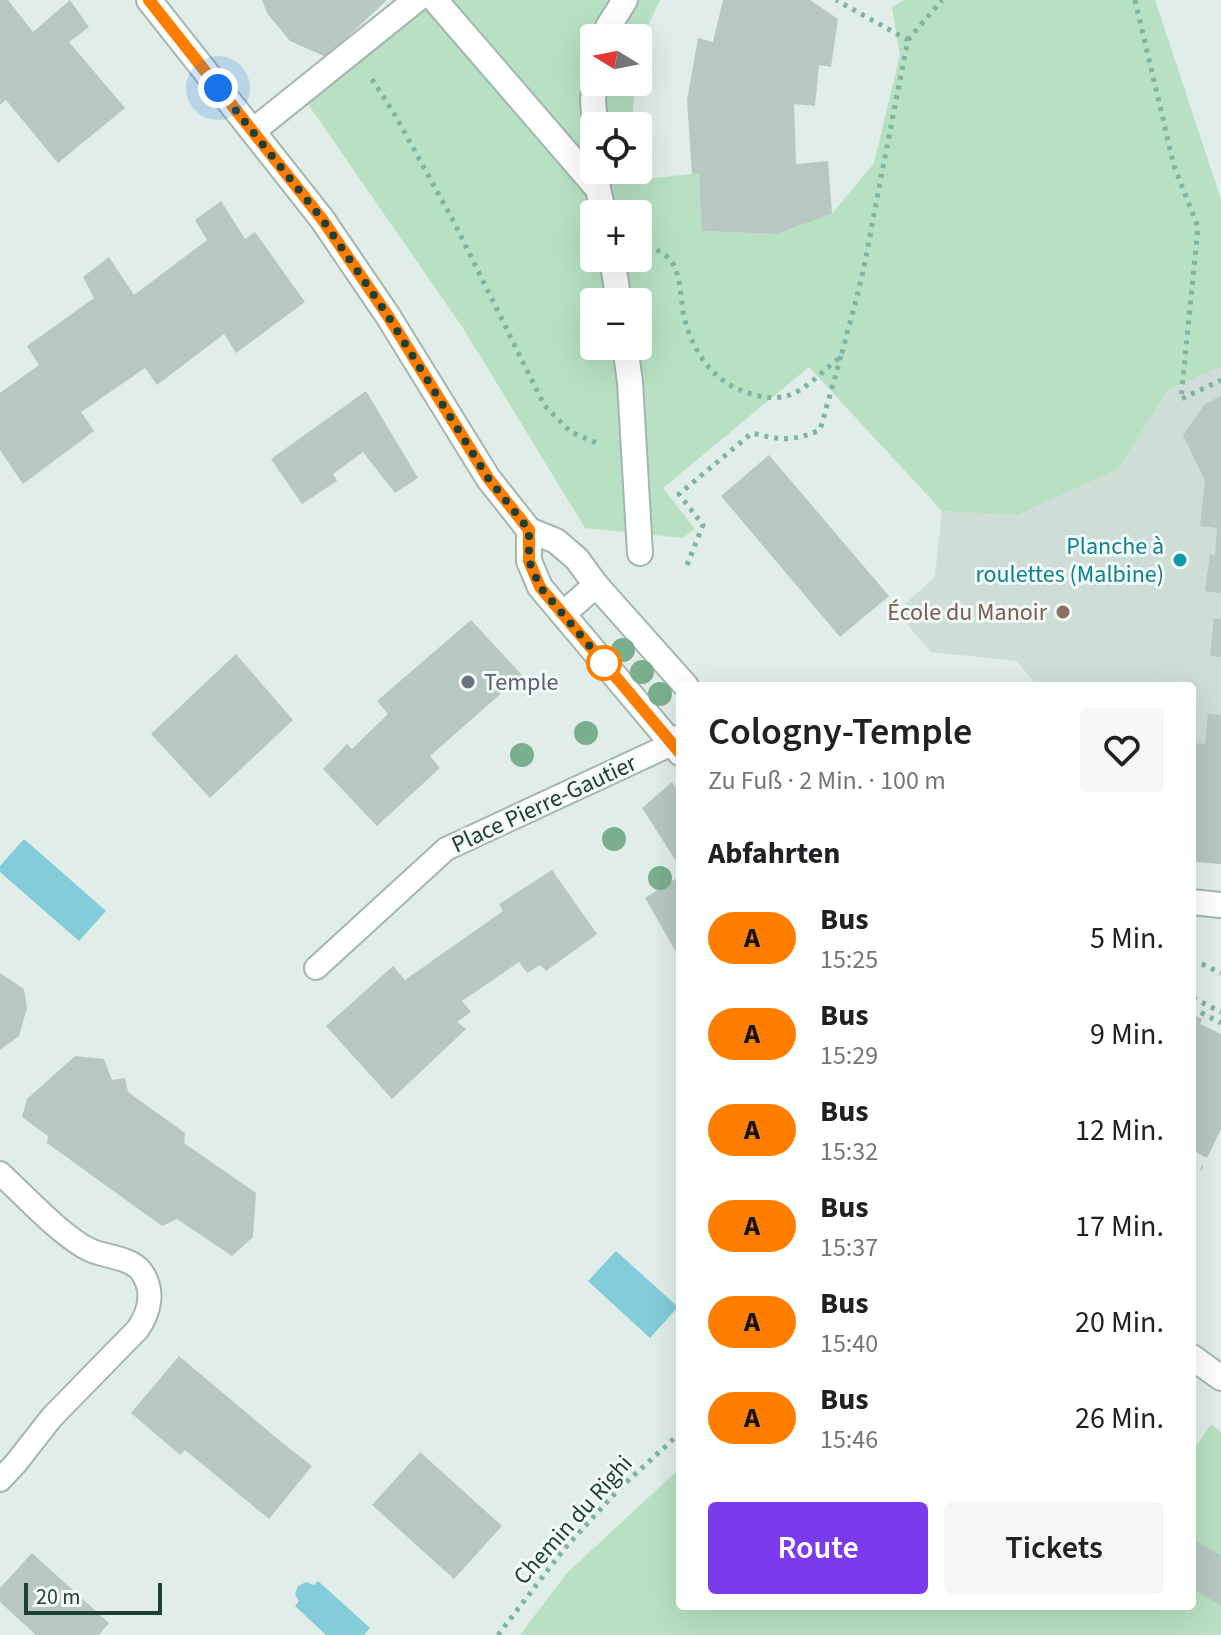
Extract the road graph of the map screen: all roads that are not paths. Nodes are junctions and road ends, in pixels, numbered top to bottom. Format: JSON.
{"nodes":[{"id":1,"x":149,"y":0,"type":"edge"},
{"id":2,"x":416,"y":0,"type":"edge"},
{"id":3,"x":435,"y":0,"type":"edge"},
{"id":4,"x":625,"y":0,"type":"edge"},
{"id":5,"x":610,"y":24,"type":"edge"},
{"id":6,"x":253,"y":131,"type":"junction"},
{"id":7,"x":580,"y":160,"type":"edge"},
{"id":8,"x":627,"y":360,"type":"edge"},
{"id":9,"x":529,"y":530,"type":"junction"},
{"id":10,"x":640,"y":553,"type":"dead end"},
{"id":11,"x":596,"y":585,"type":"junction"},
{"id":12,"x":563,"y":614,"type":"junction"},
{"id":13,"x":682,"y":682,"type":"edge"},
{"id":14,"x":676,"y":744,"type":"edge"},
{"id":15,"x":676,"y":745,"type":"edge"},
{"id":16,"x":1196,"y":902,"type":"edge"},
{"id":17,"x":1221,"y":905,"type":"edge"},
{"id":18,"x":316,"y":968,"type":"dead end"},
{"id":19,"x":0,"y":1173,"type":"edge"},
{"id":20,"x":1196,"y":1360,"type":"edge"},
{"id":21,"x":1221,"y":1378,"type":"edge"},
{"id":22,"x":0,"y":1480,"type":"edge"}],
"edges":[{"from":1,"to":6,"type":"street"},
{"from":2,"to":6,"type":"street"},
{"from":3,"to":7,"type":"street"},
{"from":4,"to":5,"type":"street"},
{"from":6,"to":9,"type":"street"},
{"from":8,"to":10,"type":"street"},
{"from":9,"to":11,"type":"street"},
{"from":9,"to":12,"type":"street"},
{"from":11,"to":12,"type":"street"},
{"from":11,"to":13,"type":"street"},
{"from":12,"to":14,"type":"street"},
{"from":15,"to":18,"type":"lane","name":"Place Pierre-Gautier"},
{"from":16,"to":17,"type":"street"},
{"from":19,"to":22,"type":"lane"},
{"from":20,"to":21,"type":"street"}]}
